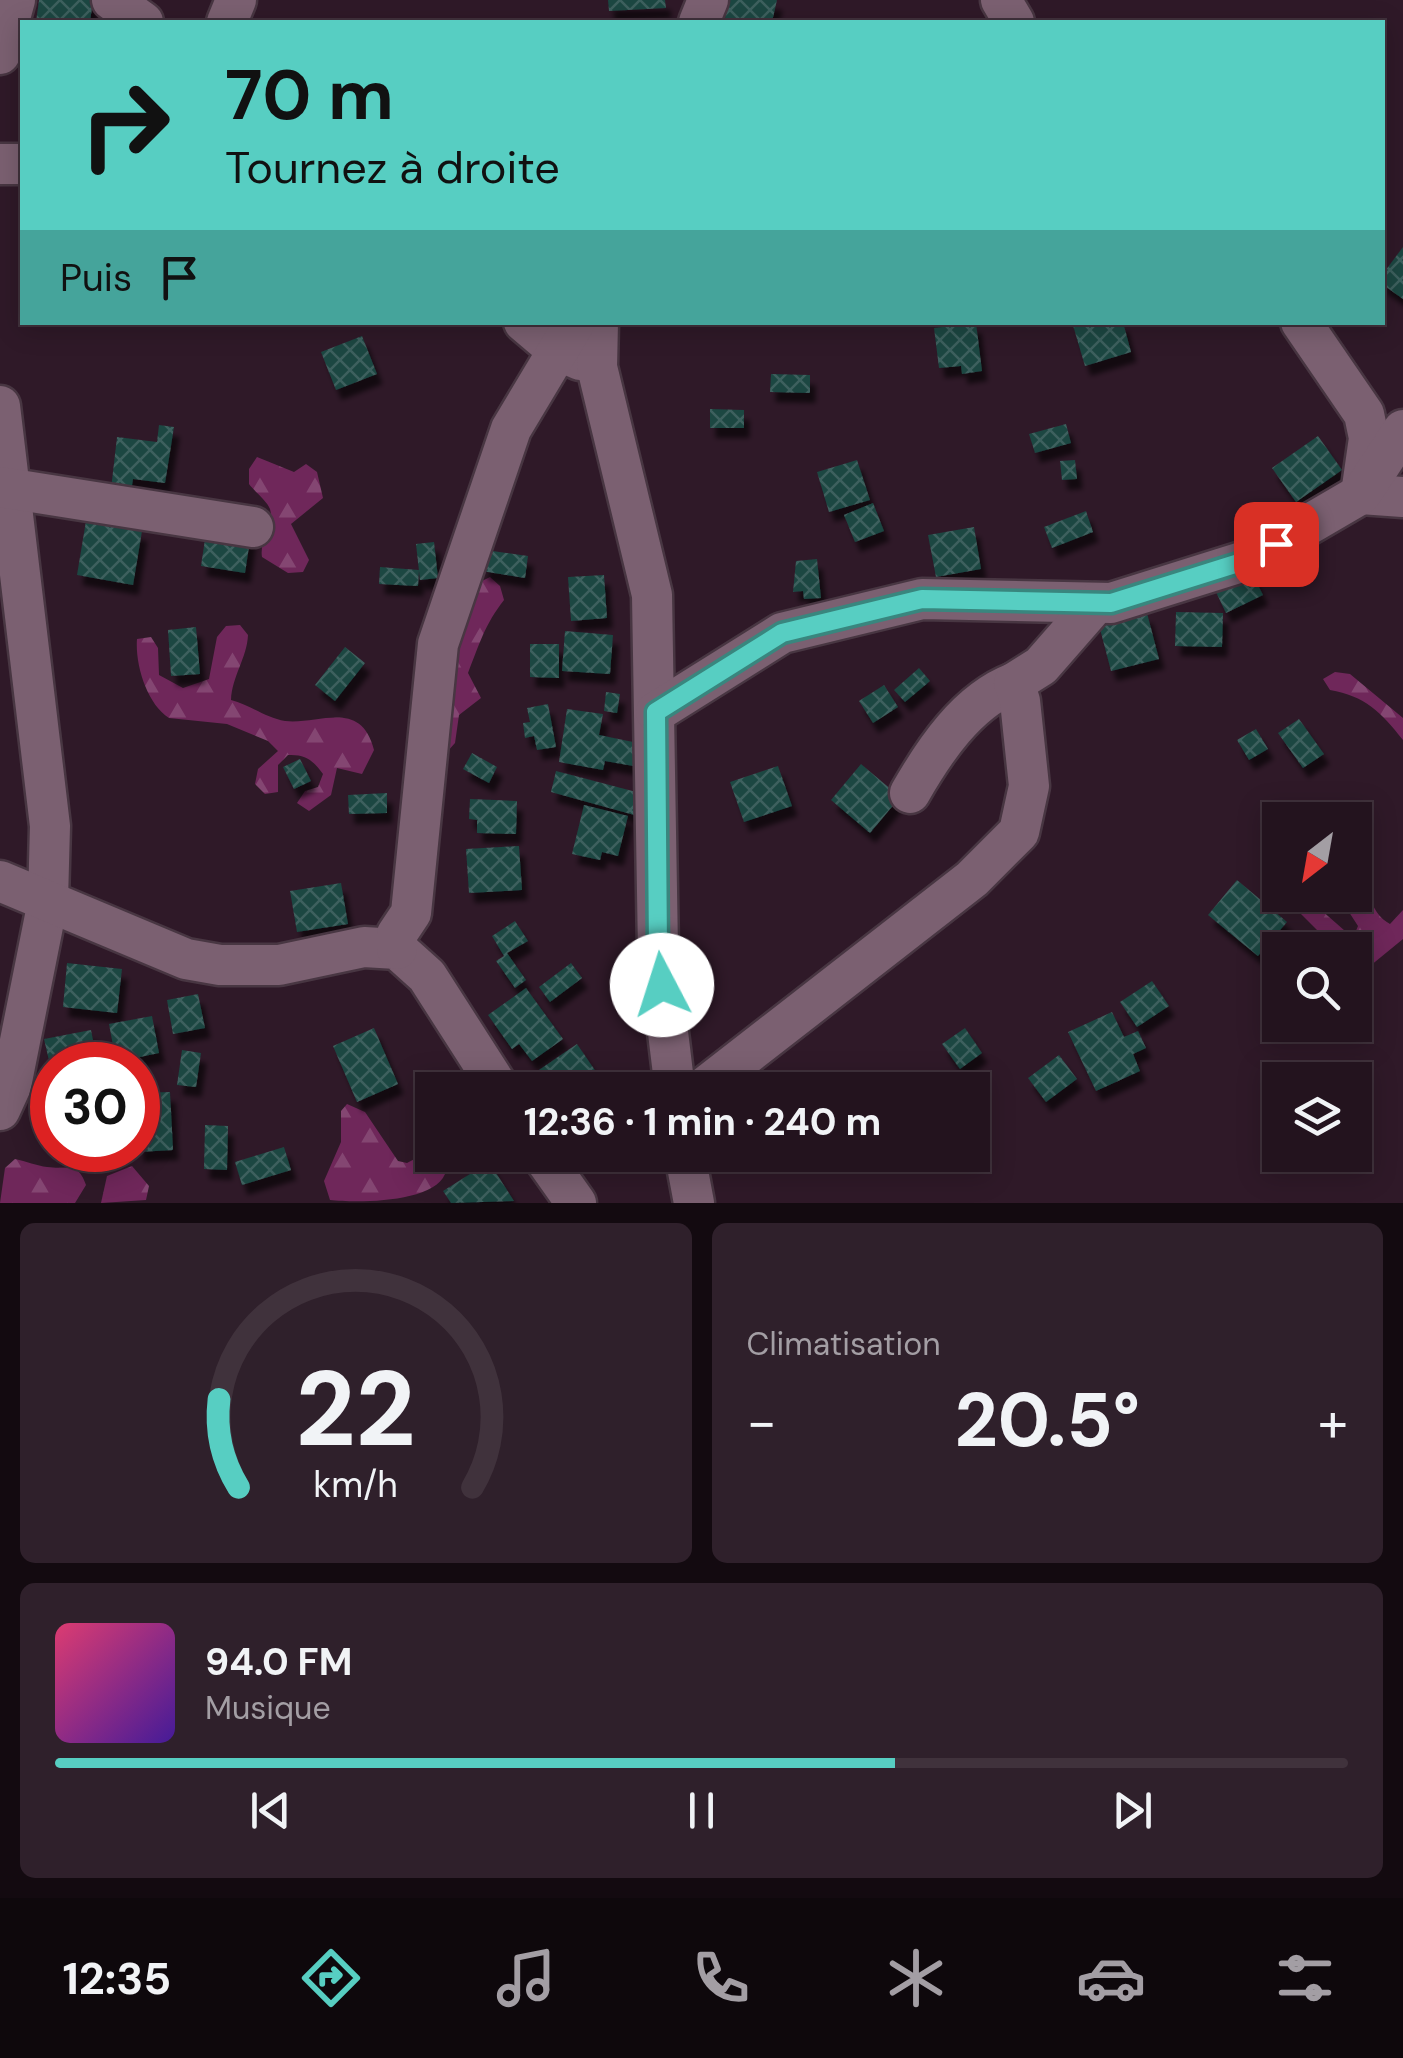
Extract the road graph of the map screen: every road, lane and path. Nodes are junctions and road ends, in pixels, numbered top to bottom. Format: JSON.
{"nodes":[{"id":1,"x":15,"y":0,"type":"edge"},
{"id":2,"x":112,"y":0,"type":"edge"},
{"id":3,"x":140,"y":20,"type":"edge"},
{"id":4,"x":0,"y":54,"type":"edge"},
{"id":5,"x":533,"y":325,"type":"edge"},
{"id":6,"x":598,"y":325,"type":"edge"},
{"id":7,"x":1303,"y":325,"type":"edge"},
{"id":8,"x":566,"y":336,"type":"edge"},
{"id":9,"x":597,"y":367,"type":"junction"},
{"id":10,"x":0,"y":406,"type":"edge"},
{"id":11,"x":1403,"y":430,"type":"edge"},
{"id":12,"x":4,"y":488,"type":"edge"},
{"id":13,"x":1361,"y":494,"type":"junction"},
{"id":14,"x":1403,"y":497,"type":"edge"},
{"id":15,"x":253,"y":528,"type":"dead end"},
{"id":16,"x":1096,"y":603,"type":"junction"},
{"id":17,"x":1014,"y":683,"type":"junction"},
{"id":18,"x":656,"y":712,"type":"junction"},
{"id":19,"x":910,"y":793,"type":"dead end"},
{"id":20,"x":0,"y":881,"type":"edge"},
{"id":21,"x":48,"y":900,"type":"junction"},
{"id":22,"x":397,"y":950,"type":"junction"},
{"id":23,"x":488,"y":1072,"type":"edge"},
{"id":24,"x":673,"y":1072,"type":"edge"},
{"id":25,"x":723,"y":1072,"type":"edge"},
{"id":26,"x":0,"y":1110,"type":"edge"},
{"id":27,"x":554,"y":1172,"type":"edge"},
{"id":28,"x":689,"y":1172,"type":"edge"},
{"id":29,"x":576,"y":1203,"type":"edge"},
{"id":30,"x":694,"y":1203,"type":"edge"}],
"edges":[{"from":1,"to":4,"type":"street"},
{"from":2,"to":3,"type":"street"},
{"from":5,"to":8,"type":"street"},
{"from":6,"to":9,"type":"street"},
{"from":7,"to":13,"type":"street"},
{"from":8,"to":9,"type":"street"},
{"from":8,"to":22,"type":"street"},
{"from":9,"to":18,"type":"street"},
{"from":10,"to":12,"type":"street"},
{"from":11,"to":13,"type":"street"},
{"from":12,"to":15,"type":"street"},
{"from":12,"to":21,"type":"street"},
{"from":13,"to":14,"type":"street"},
{"from":13,"to":16,"type":"street"},
{"from":16,"to":17,"type":"street"},
{"from":16,"to":18,"type":"street"},
{"from":17,"to":19,"type":"street"},
{"from":17,"to":25,"type":"street"},
{"from":18,"to":24,"type":"street"},
{"from":20,"to":21,"type":"street"},
{"from":21,"to":22,"type":"street"},
{"from":21,"to":26,"type":"street"},
{"from":22,"to":23,"type":"street"},
{"from":27,"to":29,"type":"street"},
{"from":28,"to":30,"type":"street"}]}
